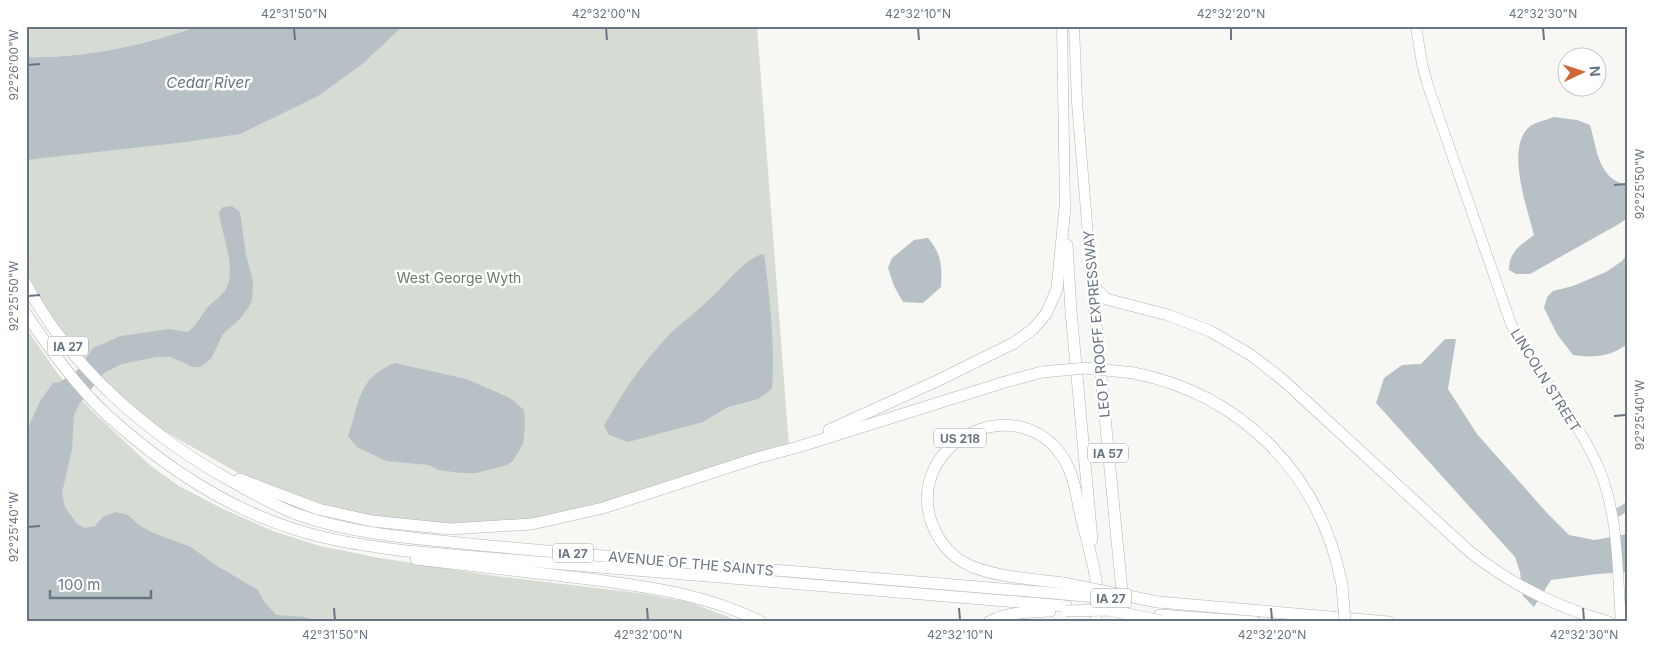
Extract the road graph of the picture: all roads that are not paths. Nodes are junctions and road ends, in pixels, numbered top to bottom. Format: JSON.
{"nodes":[{"id":1,"x":1062,"y":26,"type":"edge"},
{"id":2,"x":1074,"y":26,"type":"edge"},
{"id":3,"x":1416,"y":26,"type":"edge"},
{"id":4,"x":1065,"y":207,"type":"junction"},
{"id":5,"x":26,"y":284,"type":"edge"},
{"id":6,"x":1092,"y":284,"type":"junction"},
{"id":7,"x":26,"y":314,"type":"edge"},
{"id":8,"x":757,"y":458,"type":"junction"},
{"id":9,"x":197,"y":462,"type":"junction"},
{"id":10,"x":1628,"y":506,"type":"edge"},
{"id":11,"x":1613,"y":521,"type":"junction"},
{"id":12,"x":293,"y":529,"type":"junction"},
{"id":13,"x":1097,"y":586,"type":"junction"},
{"id":14,"x":1063,"y":589,"type":"junction"},
{"id":15,"x":1066,"y":609,"type":"junction"},
{"id":16,"x":1161,"y":619,"type":"edge"},
{"id":17,"x":761,"y":622,"type":"edge"},
{"id":18,"x":988,"y":622,"type":"edge"},
{"id":19,"x":1096,"y":622,"type":"edge"},
{"id":20,"x":1100,"y":622,"type":"edge"},
{"id":21,"x":1125,"y":622,"type":"edge"},
{"id":22,"x":1255,"y":622,"type":"edge"},
{"id":23,"x":1345,"y":622,"type":"edge"},
{"id":24,"x":1389,"y":622,"type":"edge"},
{"id":25,"x":1609,"y":622,"type":"edge"},
{"id":26,"x":1622,"y":622,"type":"edge"}],
"edges":[{"from":1,"to":4,"type":"main road","name":"LEO P ROOFF EXPRESSWAY","number":"IA 57"},
{"from":2,"to":6,"type":"main road","name":"LEO P ROOFF EXPRESSWAY","number":"IA 57"},
{"from":3,"to":11,"type":"main road","name":"LINCOLN STREET"},
{"from":4,"to":8,"type":"highway"},
{"from":4,"to":13,"type":"highway","name":"LEO P ROOFF EXPRESSWAY","number":"IA 57"},
{"from":5,"to":9,"type":"highway","name":"AVENUE OF THE SAINTS","number":"IA 27"},
{"from":6,"to":21,"type":"highway","name":"LEO P ROOFF EXPRESSWAY","number":"IA 57"},
{"from":6,"to":25,"type":"highway"},
{"from":7,"to":12,"type":"highway","name":"AVENUE OF THE SAINTS","number":"IA 27"},
{"from":8,"to":9,"type":"highway"},
{"from":8,"to":23,"type":"highway","bridge":true},
{"from":9,"to":14,"type":"highway","name":"AVENUE OF THE SAINTS","number":"IA 27"},
{"from":10,"to":11,"type":"street"},
{"from":11,"to":26,"type":"main road","name":"LINCOLN STREET"},
{"from":12,"to":15,"type":"highway","name":"AVENUE OF THE SAINTS","number":"IA 27"},
{"from":12,"to":17,"type":"highway"},
{"from":13,"to":14,"type":"highway","number":"US 218"},
{"from":13,"to":19,"type":"highway"},
{"from":13,"to":20,"type":"highway","name":"LEO P ROOFF EXPRESSWAY","number":"US 218"},
{"from":14,"to":24,"type":"highway","name":"AVENUE OF THE SAINTS","number":"IA 27","bridge":true},
{"from":15,"to":16,"type":"highway","name":"AVENUE OF THE SAINTS","number":"IA 27","bridge":true},
{"from":15,"to":18,"type":"highway"},
{"from":16,"to":22,"type":"highway"}]}
